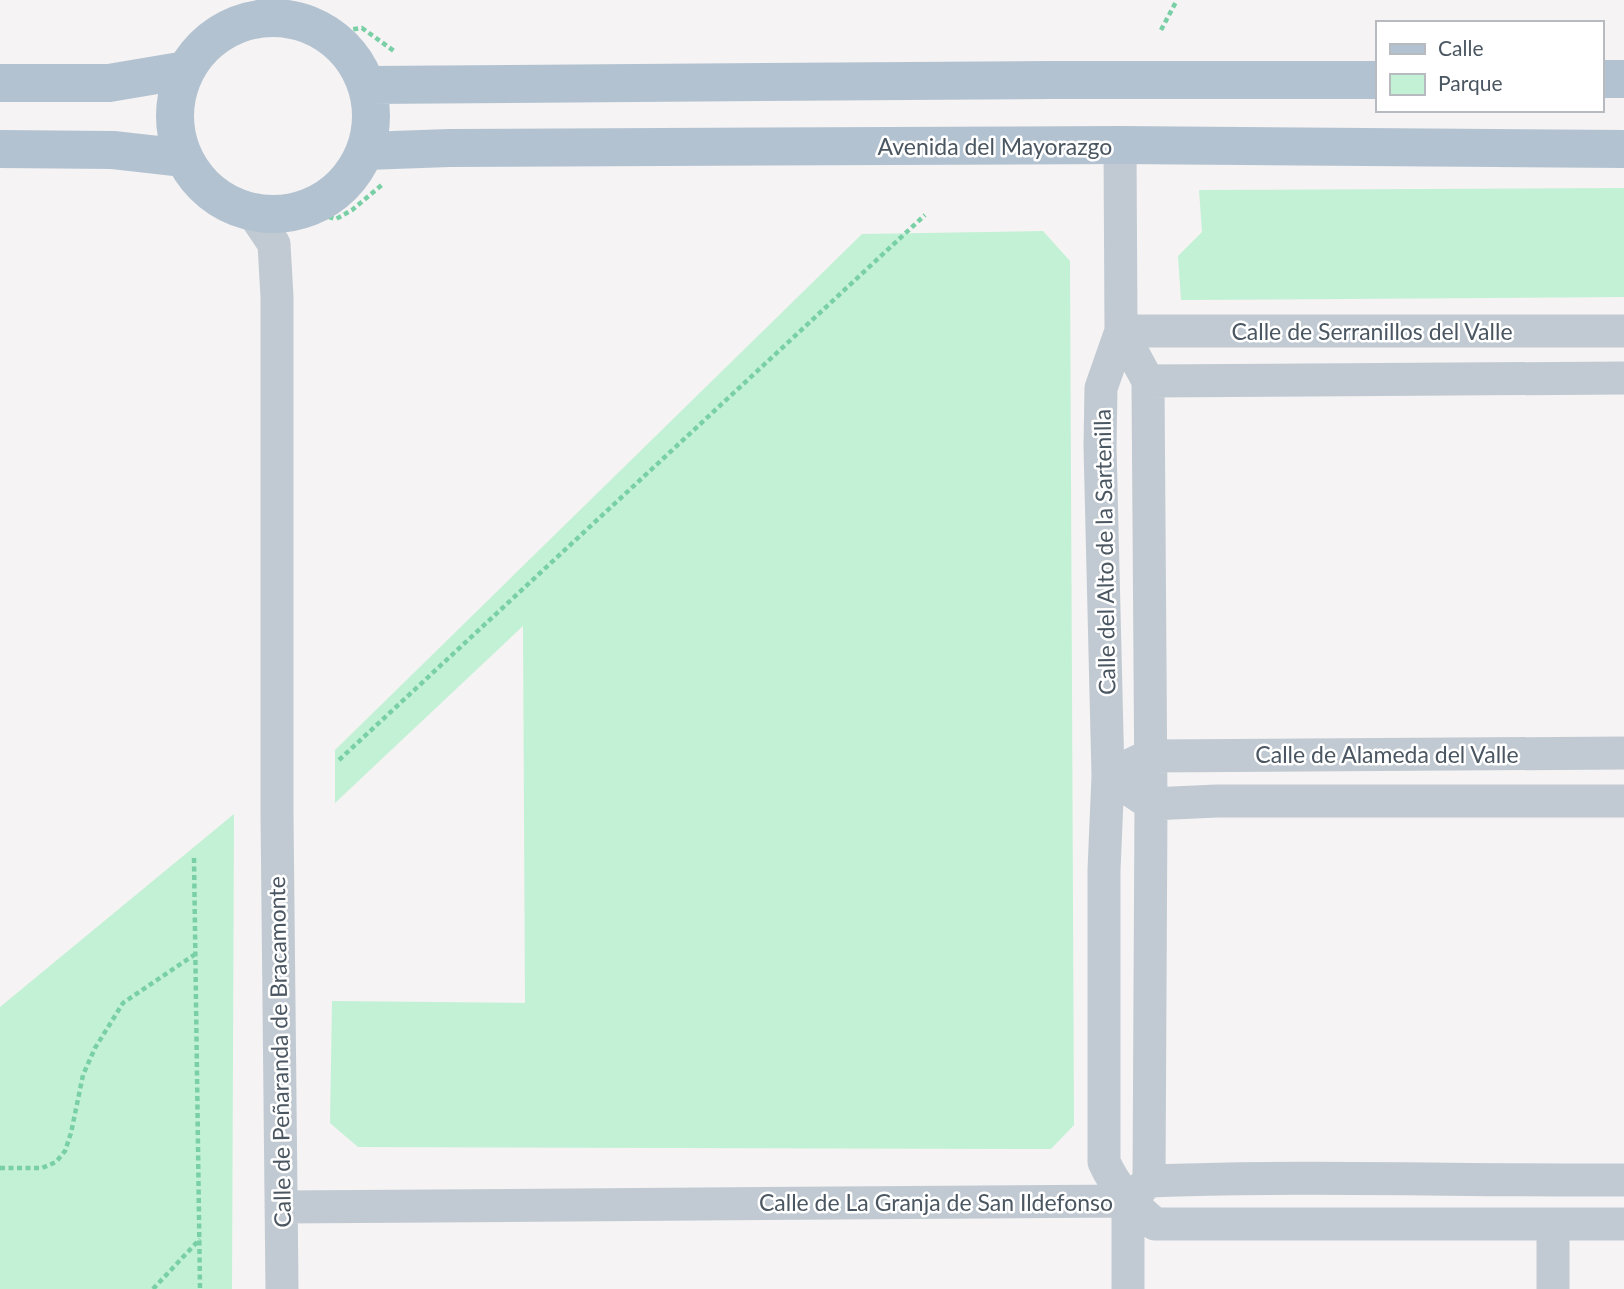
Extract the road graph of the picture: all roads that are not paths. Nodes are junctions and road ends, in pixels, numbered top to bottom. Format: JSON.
{"nodes":[{"id":1,"x":186,"y":70,"type":"junction"},
{"id":2,"x":1603,"y":79,"type":"edge"},
{"id":3,"x":1624,"y":79,"type":"edge"},
{"id":4,"x":1376,"y":80,"type":"edge"},
{"id":5,"x":0,"y":83,"type":"edge"},
{"id":6,"x":368,"y":85,"type":"junction"},
{"id":7,"x":1120,"y":145,"type":"junction"},
{"id":8,"x":0,"y":149,"type":"edge"},
{"id":9,"x":1624,"y":149,"type":"edge"},
{"id":10,"x":366,"y":151,"type":"junction"},
{"id":11,"x":184,"y":158,"type":"junction"},
{"id":12,"x":253,"y":213,"type":"junction"},
{"id":13,"x":1121,"y":331,"type":"junction"},
{"id":14,"x":1624,"y":331,"type":"edge"},
{"id":15,"x":1624,"y":378,"type":"edge"},
{"id":16,"x":1148,"y":382,"type":"junction"},
{"id":17,"x":1624,"y":753,"type":"edge"},
{"id":18,"x":1149,"y":756,"type":"junction"},
{"id":19,"x":1108,"y":776,"type":"junction"},
{"id":20,"x":1624,"y":802,"type":"edge"},
{"id":21,"x":1151,"y":804,"type":"junction"},
{"id":22,"x":1624,"y":1180,"type":"edge"},
{"id":23,"x":1138,"y":1191,"type":"junction"},
{"id":24,"x":281,"y":1207,"type":"junction"},
{"id":25,"x":1624,"y":1224,"type":"edge"},
{"id":26,"x":1553,"y":1225,"type":"junction"},
{"id":27,"x":282,"y":1289,"type":"edge"},
{"id":28,"x":1128,"y":1289,"type":"edge"},
{"id":29,"x":1553,"y":1289,"type":"edge"}],
"edges":[{"from":1,"to":5,"type":"main road"},
{"from":1,"to":6,"type":"main road"},
{"from":1,"to":11,"type":"main road"},
{"from":2,"to":3,"type":"main road"},
{"from":4,"to":6,"type":"main road"},
{"from":6,"to":10,"type":"main road"},
{"from":7,"to":9,"type":"main road","name":"Avenida del Mayorazgo"},
{"from":7,"to":10,"type":"main road","name":"Avenida del Mayorazgo"},
{"from":7,"to":13,"type":"street","name":"Calle del Alto de la Sartenilla"},
{"from":8,"to":11,"type":"main road"},
{"from":10,"to":12,"type":"main road"},
{"from":11,"to":12,"type":"main road"},
{"from":12,"to":24,"type":"street","name":"Calle de Peñaranda de Bracamonte"},
{"from":13,"to":14,"type":"street","name":"Calle de Serranillos del Valle"},
{"from":13,"to":16,"type":"street","name":"Calle del Alto de la Sartenilla"},
{"from":13,"to":19,"type":"street","name":"Calle del Alto de la Sartenilla"},
{"from":15,"to":16,"type":"street","name":"Calle de Serranillos del Valle"},
{"from":16,"to":18,"type":"street","name":"Calle del Alto de la Sartenilla"},
{"from":17,"to":18,"type":"street","name":"Calle de Alameda del Valle"},
{"from":18,"to":19,"type":"street"},
{"from":18,"to":21,"type":"street","name":"Calle del Alto de la Sartenilla"},
{"from":19,"to":21,"type":"street"},
{"from":19,"to":23,"type":"street","name":"Calle del Alto de la Sartenilla"},
{"from":20,"to":21,"type":"street","name":"Calle de Alameda del Valle"},
{"from":21,"to":23,"type":"street","name":"Calle del Alto de la Sartenilla"},
{"from":22,"to":23,"type":"street","name":"Calle de La Granja de San Ildefonso"},
{"from":23,"to":24,"type":"street","name":"Calle de La Granja de San Ildefonso"},
{"from":23,"to":26,"type":"street","name":"Calle de La Granja de San Ildefonso"},
{"from":23,"to":28,"type":"street","name":"Calle del Alto de la Sartenilla"},
{"from":24,"to":27,"type":"street","name":"Calle de Peñaranda de Bracamonte"},
{"from":25,"to":26,"type":"street","name":"Calle de La Granja de San Ildefonso"},
{"from":26,"to":29,"type":"street"}]}
